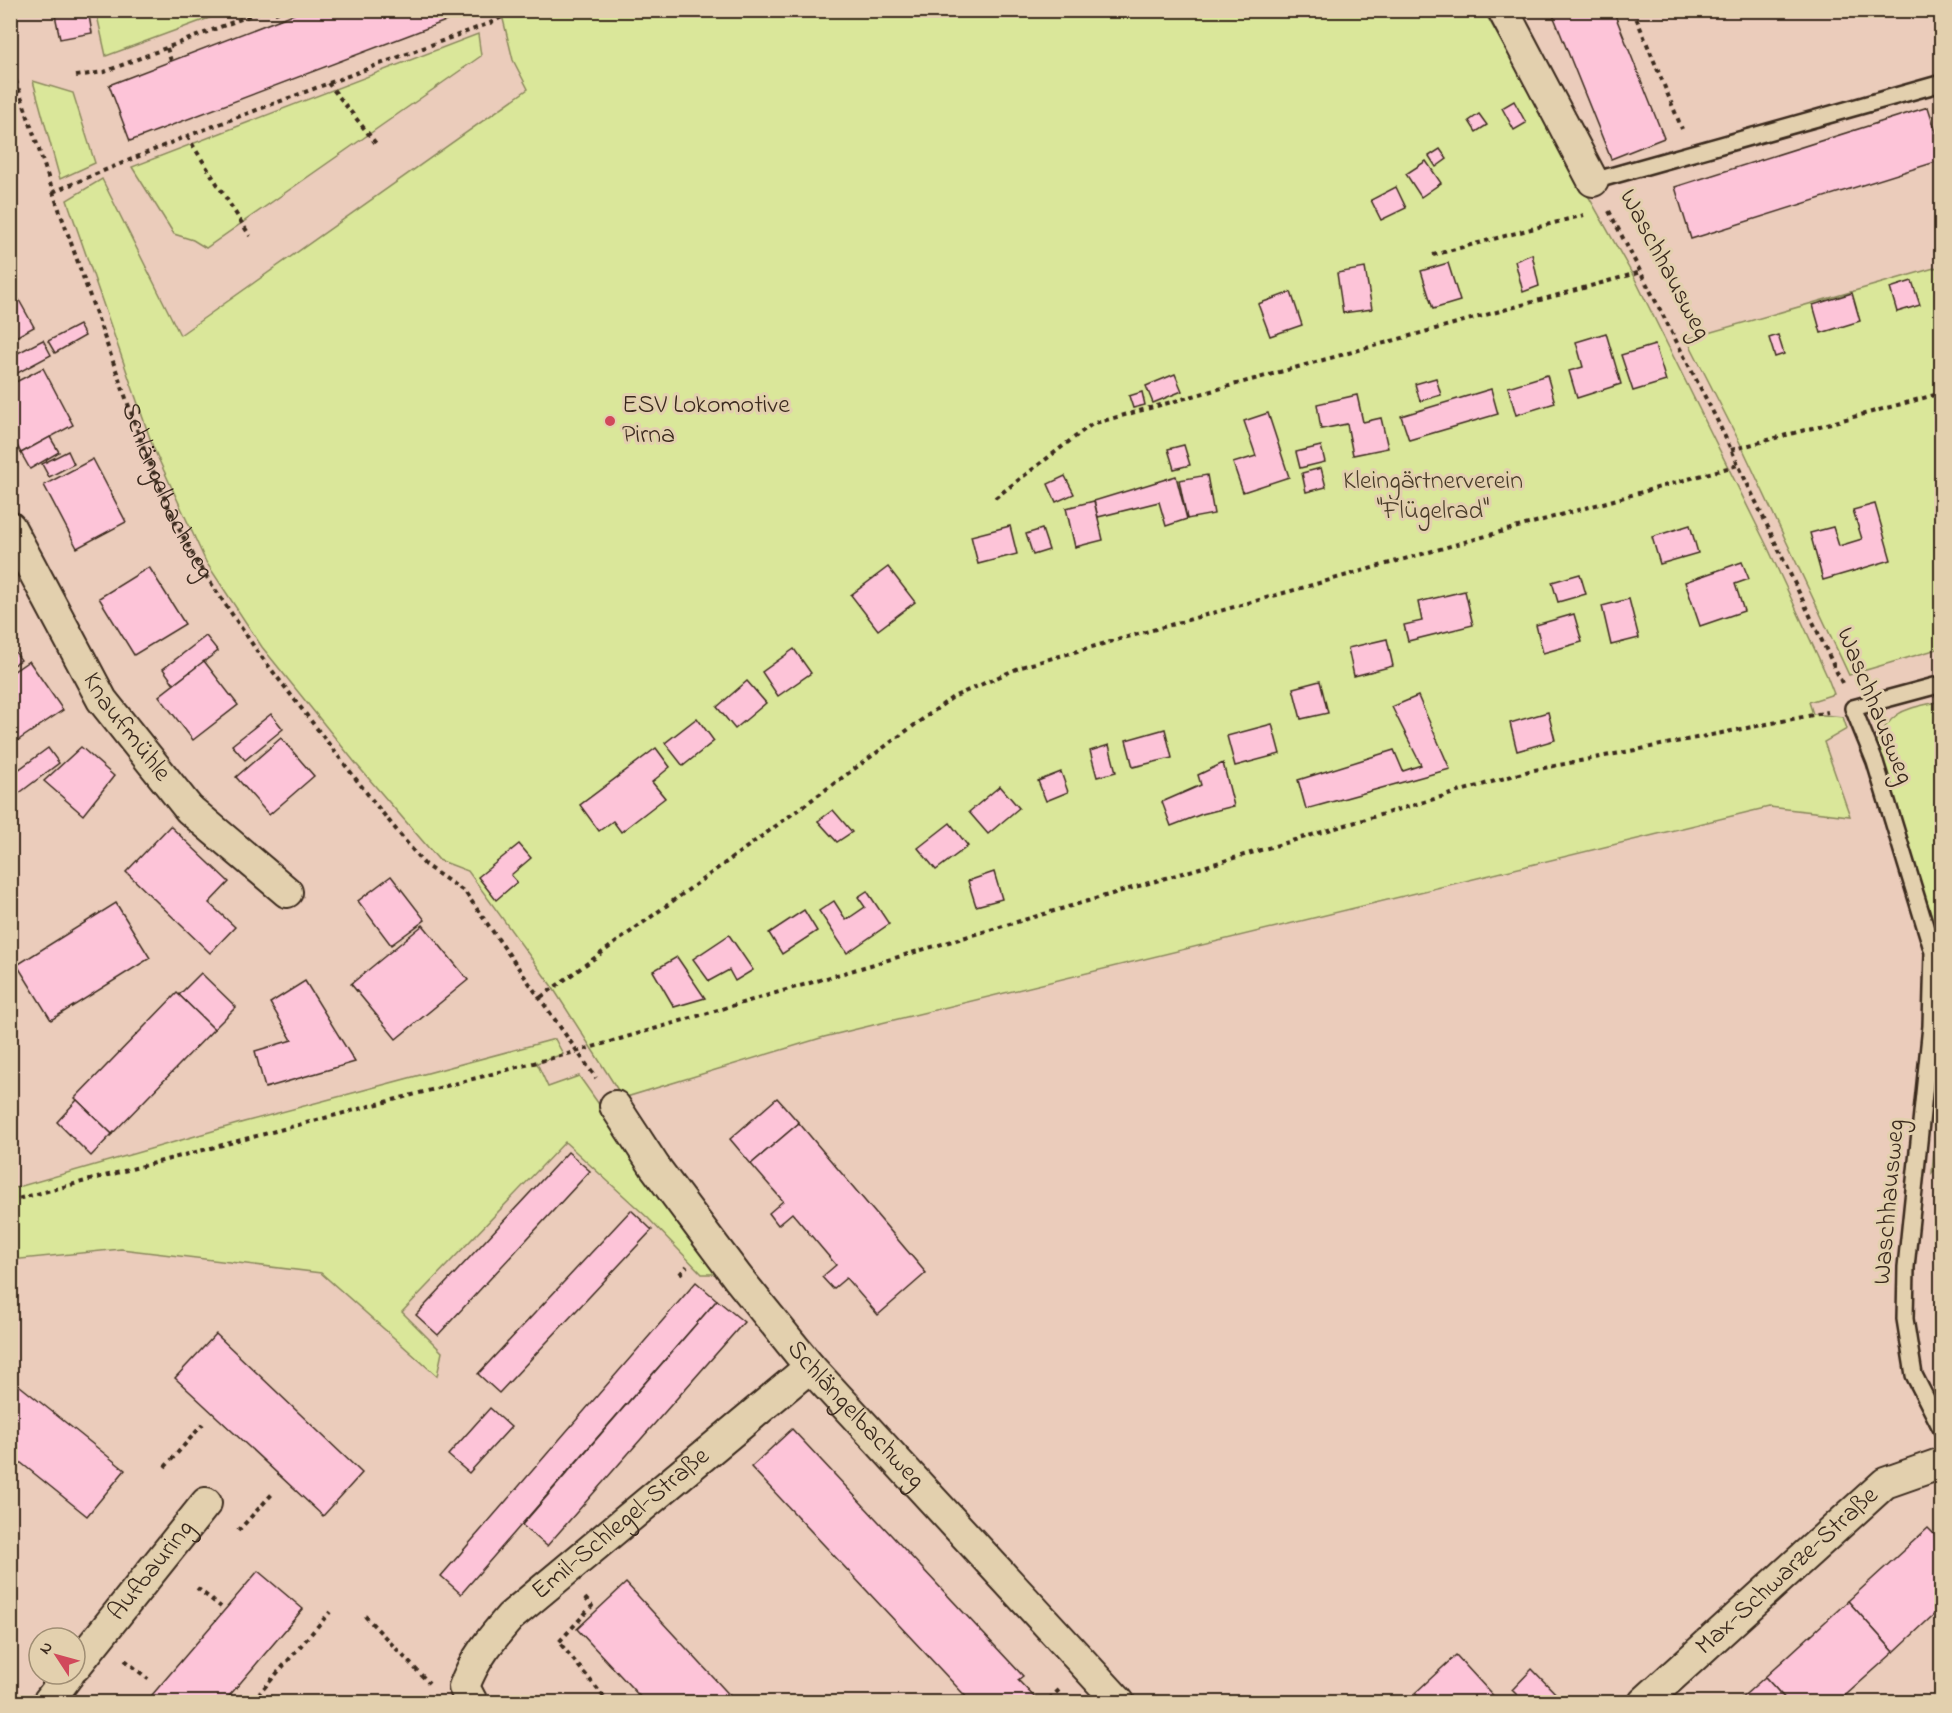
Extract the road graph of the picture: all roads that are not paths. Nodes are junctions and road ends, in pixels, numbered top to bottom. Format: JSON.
{"nodes":[{"id":1,"x":1503,"y":10,"type":"edge"},
{"id":2,"x":1941,"y":83,"type":"edge"},
{"id":3,"x":1593,"y":181,"type":"joint"},
{"id":4,"x":10,"y":527,"type":"edge"},
{"id":5,"x":1941,"y":684,"type":"edge"},
{"id":6,"x":287,"y":892,"type":"dead end"},
{"id":7,"x":615,"y":1106,"type":"road end"},
{"id":8,"x":810,"y":1367,"type":"junction"},
{"id":9,"x":1941,"y":1430,"type":"edge"},
{"id":10,"x":1941,"y":1463,"type":"edge"},
{"id":11,"x":206,"y":1503,"type":"dead end"},
{"id":12,"x":87,"y":1652,"type":"edge"},
{"id":13,"x":60,"y":1686,"type":"edge"},
{"id":14,"x":48,"y":1702,"type":"edge"},
{"id":15,"x":472,"y":1702,"type":"edge"},
{"id":16,"x":1119,"y":1702,"type":"edge"},
{"id":17,"x":1644,"y":1702,"type":"edge"}],
"edges":[{"from":1,"to":3,"type":"street"},
{"from":2,"to":3,"type":"lane"},
{"from":4,"to":6,"type":"street","name":"Knaufmühle"},
{"from":5,"to":9,"type":"lane","name":"Waschhausweg"},
{"from":7,"to":8,"type":"street","name":"Schlängelbachweg"},
{"from":8,"to":15,"type":"street","name":"Emil-Schlegel-Straße"},
{"from":8,"to":16,"type":"street","name":"Schlängelbachweg"},
{"from":10,"to":17,"type":"street","name":"Max-Schwarze-Straße"},
{"from":11,"to":12,"type":"street","name":"Aufbauring"},
{"from":13,"to":14,"type":"street"}]}
